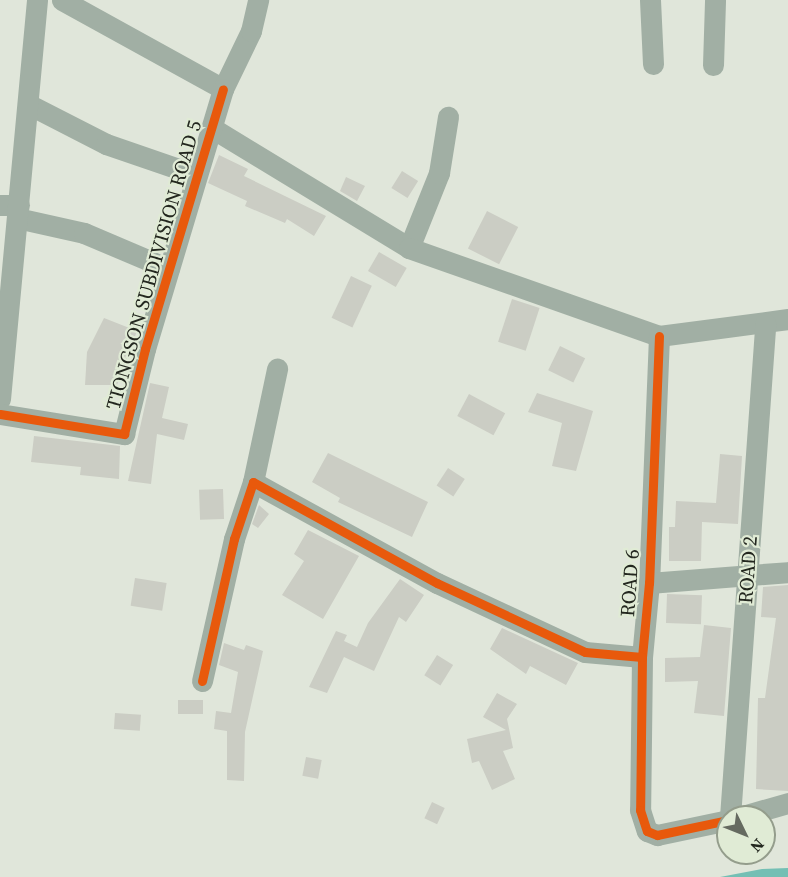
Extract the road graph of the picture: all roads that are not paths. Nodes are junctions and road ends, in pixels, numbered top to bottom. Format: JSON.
{"nodes":[{"id":1,"x":37,"y":0,"type":"edge"},
{"id":2,"x":62,"y":0,"type":"edge"},
{"id":3,"x":258,"y":0,"type":"edge"},
{"id":4,"x":650,"y":0,"type":"edge"},
{"id":5,"x":715,"y":0,"type":"edge"},
{"id":6,"x":653,"y":63,"type":"dead end"},
{"id":7,"x":713,"y":65,"type":"dead end"},
{"id":8,"x":223,"y":89,"type":"junction"},
{"id":9,"x":28,"y":104,"type":"junction"},
{"id":10,"x":448,"y":117,"type":"dead end"},
{"id":11,"x":212,"y":128,"type":"junction"},
{"id":12,"x":196,"y":175,"type":"junction"},
{"id":13,"x":12,"y":209,"type":"edge"},
{"id":14,"x":409,"y":248,"type":"junction"},
{"id":15,"x":169,"y":269,"type":"junction"},
{"id":16,"x":788,"y":319,"type":"edge"},
{"id":17,"x":765,"y":323,"type":"junction"},
{"id":18,"x":659,"y":336,"type":"junction"},
{"id":19,"x":277,"y":369,"type":"dead end"},
{"id":20,"x":1,"y":391,"type":"edge"},
{"id":21,"x":0,"y":414,"type":"edge"},
{"id":22,"x":253,"y":482,"type":"junction"},
{"id":23,"x":788,"y":572,"type":"edge"},
{"id":24,"x":748,"y":576,"type":"junction"},
{"id":25,"x":649,"y":583,"type":"junction"},
{"id":26,"x":642,"y":657,"type":"junction"},
{"id":27,"x":202,"y":681,"type":"dead end"},
{"id":28,"x":730,"y":805,"type":"edge"},
{"id":29,"x":716,"y":821,"type":"edge"}],
"edges":[{"from":1,"to":9,"type":"street"},
{"from":2,"to":8,"type":"street"},
{"from":3,"to":8,"type":"street","name":"TIONGSON SUBDIVISION ROAD 5"},
{"from":4,"to":6,"type":"street"},
{"from":5,"to":7,"type":"street"},
{"from":8,"to":11,"type":"street","name":"TIONGSON SUBDIVISION ROAD 5"},
{"from":9,"to":12,"type":"street"},
{"from":9,"to":13,"type":"street"},
{"from":10,"to":14,"type":"street"},
{"from":11,"to":12,"type":"street","name":"TIONGSON SUBDIVISION ROAD 5"},
{"from":11,"to":14,"type":"street"},
{"from":12,"to":15,"type":"street","name":"TIONGSON SUBDIVISION ROAD 5"},
{"from":13,"to":15,"type":"street"},
{"from":13,"to":20,"type":"street"},
{"from":14,"to":18,"type":"street"},
{"from":15,"to":21,"type":"street","name":"TIONGSON SUBDIVISION ROAD 5"},
{"from":16,"to":17,"type":"street"},
{"from":17,"to":18,"type":"street"},
{"from":17,"to":24,"type":"street","name":"ROAD 2"},
{"from":18,"to":25,"type":"street","name":"ROAD 6"},
{"from":19,"to":22,"type":"street"},
{"from":22,"to":26,"type":"street"},
{"from":22,"to":27,"type":"street"},
{"from":23,"to":24,"type":"street"},
{"from":24,"to":25,"type":"street"},
{"from":24,"to":28,"type":"street","name":"ROAD 2"},
{"from":25,"to":26,"type":"street","name":"ROAD 6"},
{"from":26,"to":29,"type":"street","name":"ROAD 6"}]}
